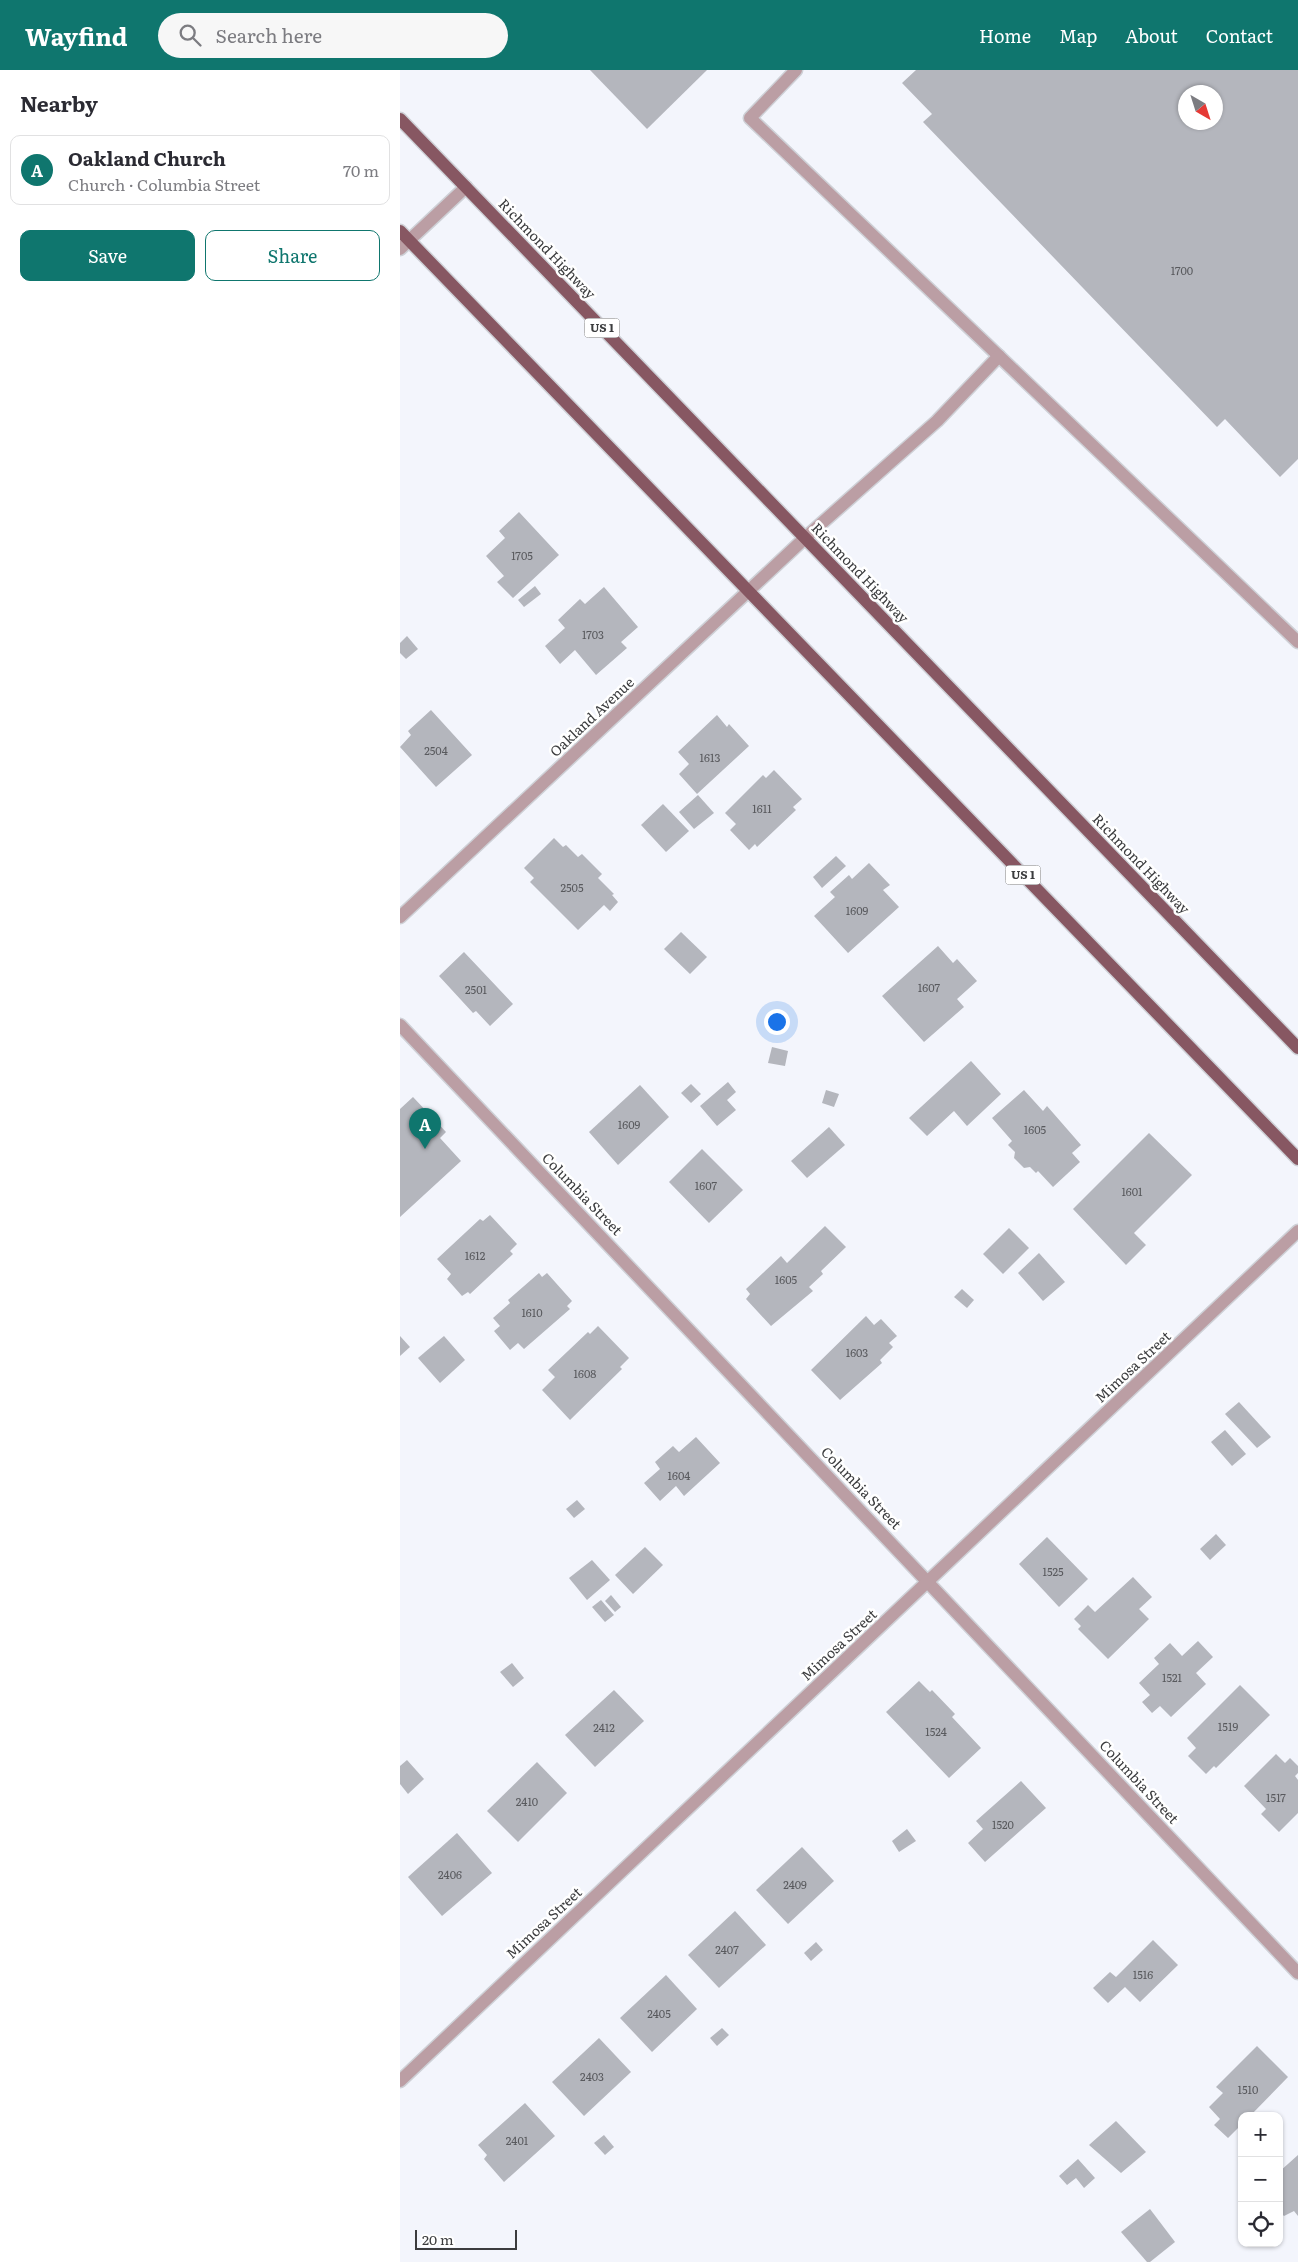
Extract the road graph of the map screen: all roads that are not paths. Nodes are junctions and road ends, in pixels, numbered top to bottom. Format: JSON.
{"nodes":[{"id":1,"x":796,"y":70,"type":"edge"},
{"id":2,"x":400,"y":119,"type":"edge"},
{"id":3,"x":466,"y":187,"type":"junction"},
{"id":4,"x":403,"y":240,"type":"edge"},
{"id":5,"x":999,"y":356,"type":"junction"},
{"id":6,"x":805,"y":538,"type":"junction"},
{"id":7,"x":748,"y":591,"type":"junction"},
{"id":8,"x":1298,"y":642,"type":"edge"},
{"id":9,"x":400,"y":917,"type":"edge"},
{"id":10,"x":400,"y":1025,"type":"edge"},
{"id":11,"x":1298,"y":1048,"type":"edge"},
{"id":12,"x":1298,"y":1159,"type":"edge"},
{"id":13,"x":1298,"y":1231,"type":"edge"},
{"id":14,"x":928,"y":1580,"type":"junction"},
{"id":15,"x":1298,"y":1973,"type":"edge"},
{"id":16,"x":400,"y":2081,"type":"edge"}],
"edges":[{"from":1,"to":5,"type":"street"},
{"from":2,"to":3,"type":"main road","name":"Richmond Highway","number":"US 1"},
{"from":3,"to":4,"type":"street"},
{"from":3,"to":6,"type":"main road","name":"Richmond Highway","number":"US 1"},
{"from":4,"to":7,"type":"main road","number":"US 1"},
{"from":5,"to":6,"type":"street","name":"Oakland Avenue"},
{"from":5,"to":8,"type":"street"},
{"from":6,"to":7,"type":"street","name":"Oakland Avenue"},
{"from":6,"to":11,"type":"main road","name":"Richmond Highway","number":"US 1"},
{"from":7,"to":9,"type":"street","name":"Oakland Avenue"},
{"from":7,"to":12,"type":"main road","number":"US 1"},
{"from":10,"to":14,"type":"street","name":"Columbia Street"},
{"from":13,"to":14,"type":"street","name":"Mimosa Street"},
{"from":14,"to":15,"type":"street","name":"Columbia Street"},
{"from":14,"to":16,"type":"street","name":"Mimosa Street"}]}
